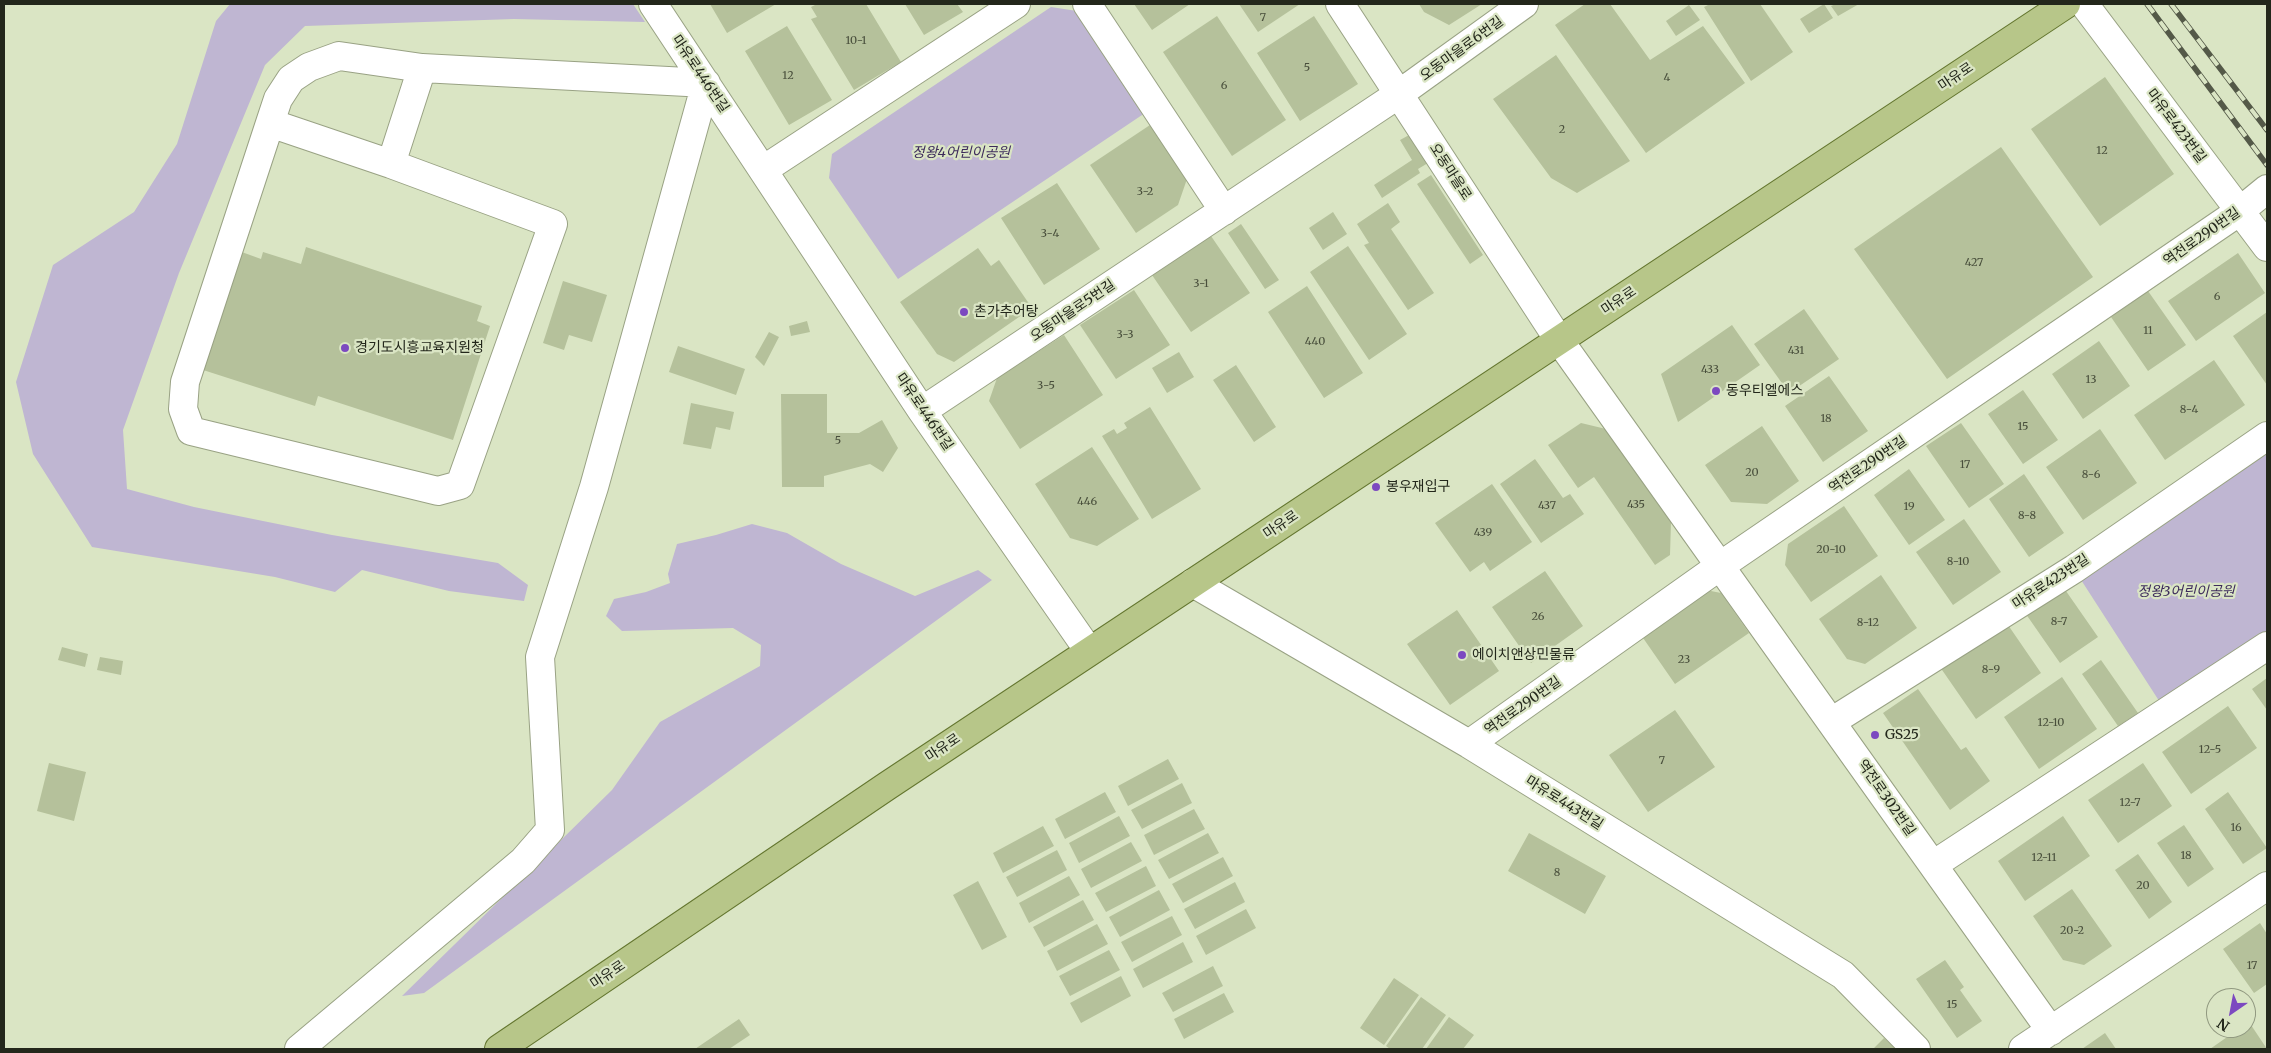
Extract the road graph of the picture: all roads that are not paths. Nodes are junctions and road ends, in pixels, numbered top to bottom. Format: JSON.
{"nodes":[{"id":1,"x":653,"y":4,"type":"edge"},
{"id":2,"x":1016,"y":4,"type":"edge"},
{"id":3,"x":1087,"y":4,"type":"edge"},
{"id":4,"x":1340,"y":4,"type":"edge"},
{"id":5,"x":1524,"y":4,"type":"edge"},
{"id":6,"x":2066,"y":4,"type":"edge"},
{"id":7,"x":2084,"y":4,"type":"edge"},
{"id":8,"x":422,"y":68,"type":"junction"},
{"id":9,"x":706,"y":83,"type":"junction"},
{"id":10,"x":1400,"y":94,"type":"junction"},
{"id":11,"x":270,"y":123,"type":"junction"},
{"id":12,"x":391,"y":164,"type":"junction"},
{"id":13,"x":763,"y":170,"type":"junction"},
{"id":14,"x":2267,"y":189,"type":"edge"},
{"id":15,"x":1224,"y":211,"type":"junction"},
{"id":16,"x":2240,"y":211,"type":"junction"},
{"id":17,"x":2267,"y":247,"type":"edge"},
{"id":18,"x":1559,"y":340,"type":"junction"},
{"id":19,"x":922,"y":411,"type":"junction"},
{"id":20,"x":2267,"y":436,"type":"edge"},
{"id":21,"x":1720,"y":566,"type":"junction"},
{"id":22,"x":1193,"y":583,"type":"junction"},
{"id":23,"x":2267,"y":646,"type":"edge"},
{"id":24,"x":1090,"y":651,"type":"junction"},
{"id":25,"x":1831,"y":722,"type":"junction"},
{"id":26,"x":1469,"y":744,"type":"junction"},
{"id":27,"x":1933,"y":865,"type":"junction"},
{"id":28,"x":2267,"y":886,"type":"edge"},
{"id":29,"x":2051,"y":1031,"type":"junction"},
{"id":30,"x":298,"y":1049,"type":"edge"},
{"id":31,"x":499,"y":1049,"type":"edge"},
{"id":32,"x":1916,"y":1049,"type":"edge"},
{"id":33,"x":2023,"y":1049,"type":"edge"}],
"edges":[{"from":1,"to":9,"type":"street","name":"마유로446번길"},
{"from":2,"to":13,"type":"street"},
{"from":3,"to":15,"type":"street"},
{"from":4,"to":10,"type":"street","name":"오동마을로"},
{"from":5,"to":10,"type":"street","name":"오동마을로6번길"},
{"from":6,"to":18,"type":"main road","name":"마유로"},
{"from":7,"to":16,"type":"street","name":"마유로423번길"},
{"from":8,"to":9,"type":"street"},
{"from":8,"to":11,"type":"street"},
{"from":8,"to":12,"type":"street"},
{"from":9,"to":13,"type":"street","name":"마유로446번길"},
{"from":9,"to":30,"type":"street"},
{"from":10,"to":15,"type":"street","name":"오동마을로5번길"},
{"from":10,"to":18,"type":"street","name":"오동마을로"},
{"from":11,"to":12,"type":"street"},
{"from":11,"to":12,"type":"street"},
{"from":13,"to":19,"type":"street","name":"마유로446번길"},
{"from":14,"to":16,"type":"street","name":"역전로290번길"},
{"from":15,"to":19,"type":"street","name":"오동마을로5번길"},
{"from":16,"to":17,"type":"street","name":"마유로423번길"},
{"from":16,"to":21,"type":"street","name":"역전로290번길"},
{"from":18,"to":21,"type":"street","name":"오동마을로"},
{"from":18,"to":22,"type":"main road","name":"마유로"},
{"from":19,"to":24,"type":"street","name":"마유로446번길"},
{"from":20,"to":25,"type":"street","name":"마유로423번길"},
{"from":21,"to":25,"type":"street","name":"역전로302번길"},
{"from":21,"to":26,"type":"street","name":"역전로290번길"},
{"from":22,"to":24,"type":"main road","name":"마유로"},
{"from":22,"to":26,"type":"street","name":"마유로443번길"},
{"from":23,"to":27,"type":"street"},
{"from":24,"to":31,"type":"main road","name":"마유로"},
{"from":25,"to":27,"type":"street","name":"역전로302번길"},
{"from":26,"to":32,"type":"street","name":"마유로443번길"},
{"from":27,"to":29,"type":"street","name":"역전로302번길"},
{"from":28,"to":29,"type":"street"},
{"from":29,"to":33,"type":"street"}]}
